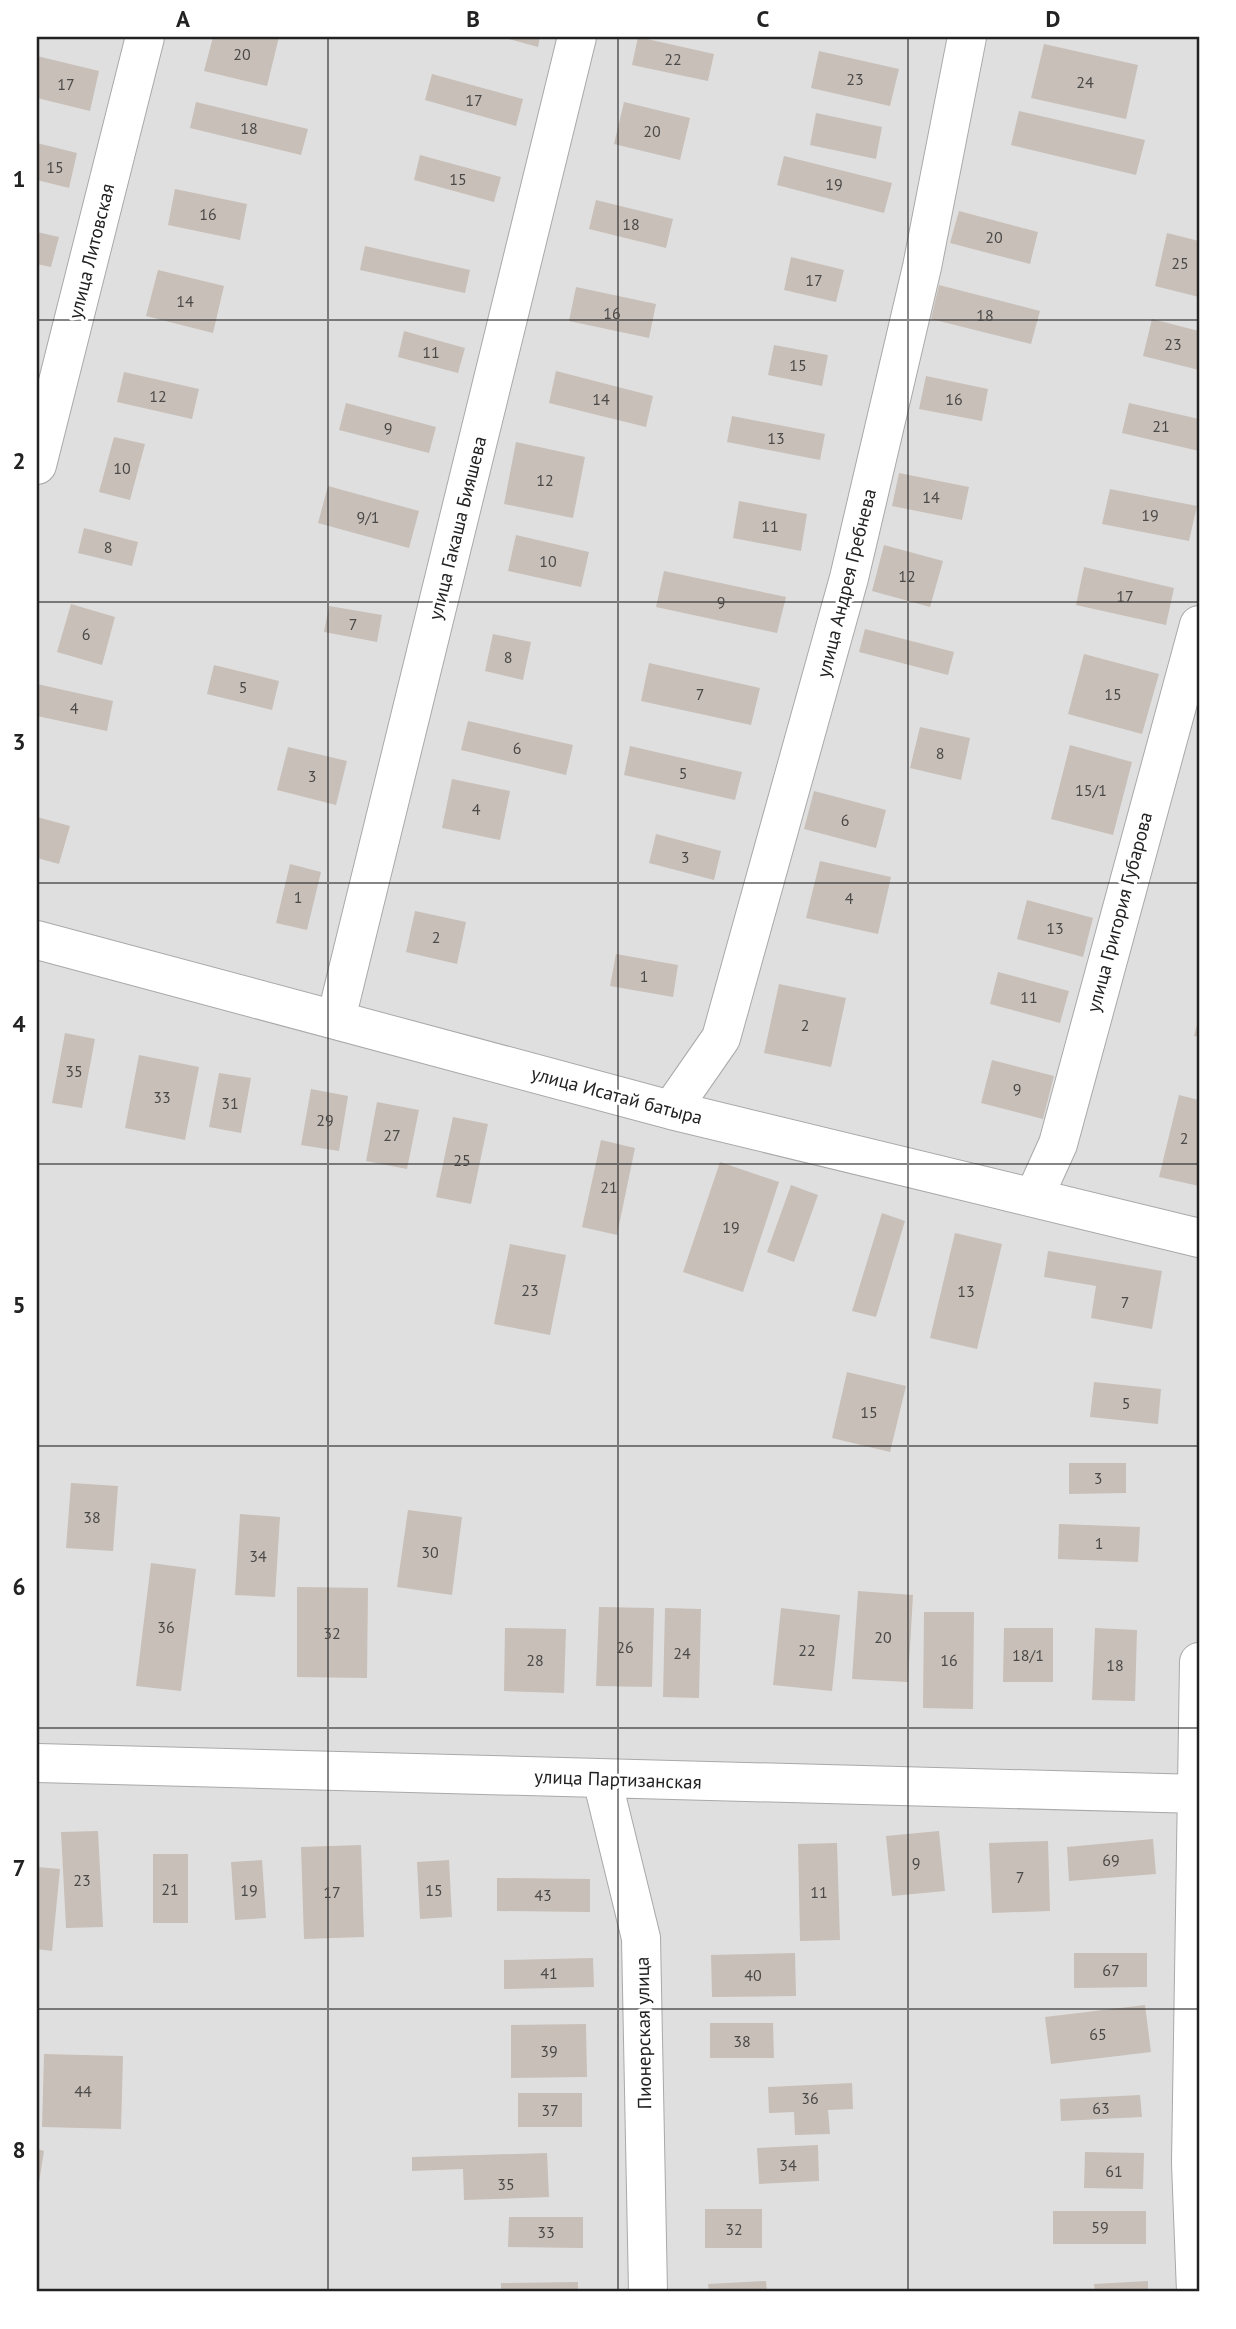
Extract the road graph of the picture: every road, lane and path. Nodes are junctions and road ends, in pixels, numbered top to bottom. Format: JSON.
{"nodes":[{"id":1,"x":145,"y":37,"type":"edge"},
{"id":2,"x":577,"y":37,"type":"edge"},
{"id":3,"x":967,"y":37,"type":"edge"},
{"id":4,"x":37,"y":465,"type":"edge"},
{"id":5,"x":1199,"y":625,"type":"edge"},
{"id":6,"x":37,"y":940,"type":"edge"},
{"id":7,"x":337,"y":1019,"type":"junction"},
{"id":8,"x":671,"y":1110,"type":"junction"},
{"id":9,"x":1034,"y":1198,"type":"junction"},
{"id":10,"x":1199,"y":1238,"type":"edge"},
{"id":11,"x":1199,"y":1662,"type":"edge"},
{"id":12,"x":37,"y":1763,"type":"edge"},
{"id":13,"x":602,"y":1779,"type":"junction"},
{"id":14,"x":1197,"y":1802,"type":"edge"},
{"id":15,"x":648,"y":2292,"type":"edge"},
{"id":16,"x":1196,"y":2292,"type":"edge"}],
"edges":[{"from":1,"to":4,"type":"street","name":"улица Литовская"},
{"from":2,"to":7,"type":"street","name":"улица Гакаша Бияшева"},
{"from":3,"to":8,"type":"street","name":"улица Андрея Гребнева"},
{"from":5,"to":9,"type":"street","name":"улица Григория Губарова"},
{"from":6,"to":7,"type":"street","name":"улица Исатай батыра"},
{"from":7,"to":8,"type":"street","name":"улица Исатай батыра"},
{"from":8,"to":9,"type":"street","name":"улица Исатай батыра"},
{"from":9,"to":10,"type":"street","name":"улица Исатай батыра"},
{"from":11,"to":14,"type":"street"},
{"from":12,"to":13,"type":"street","name":"улица Партизанская"},
{"from":13,"to":14,"type":"street","name":"улица Партизанская"},
{"from":13,"to":15,"type":"street","name":"Пионерская улица"},
{"from":14,"to":16,"type":"street"}]}
